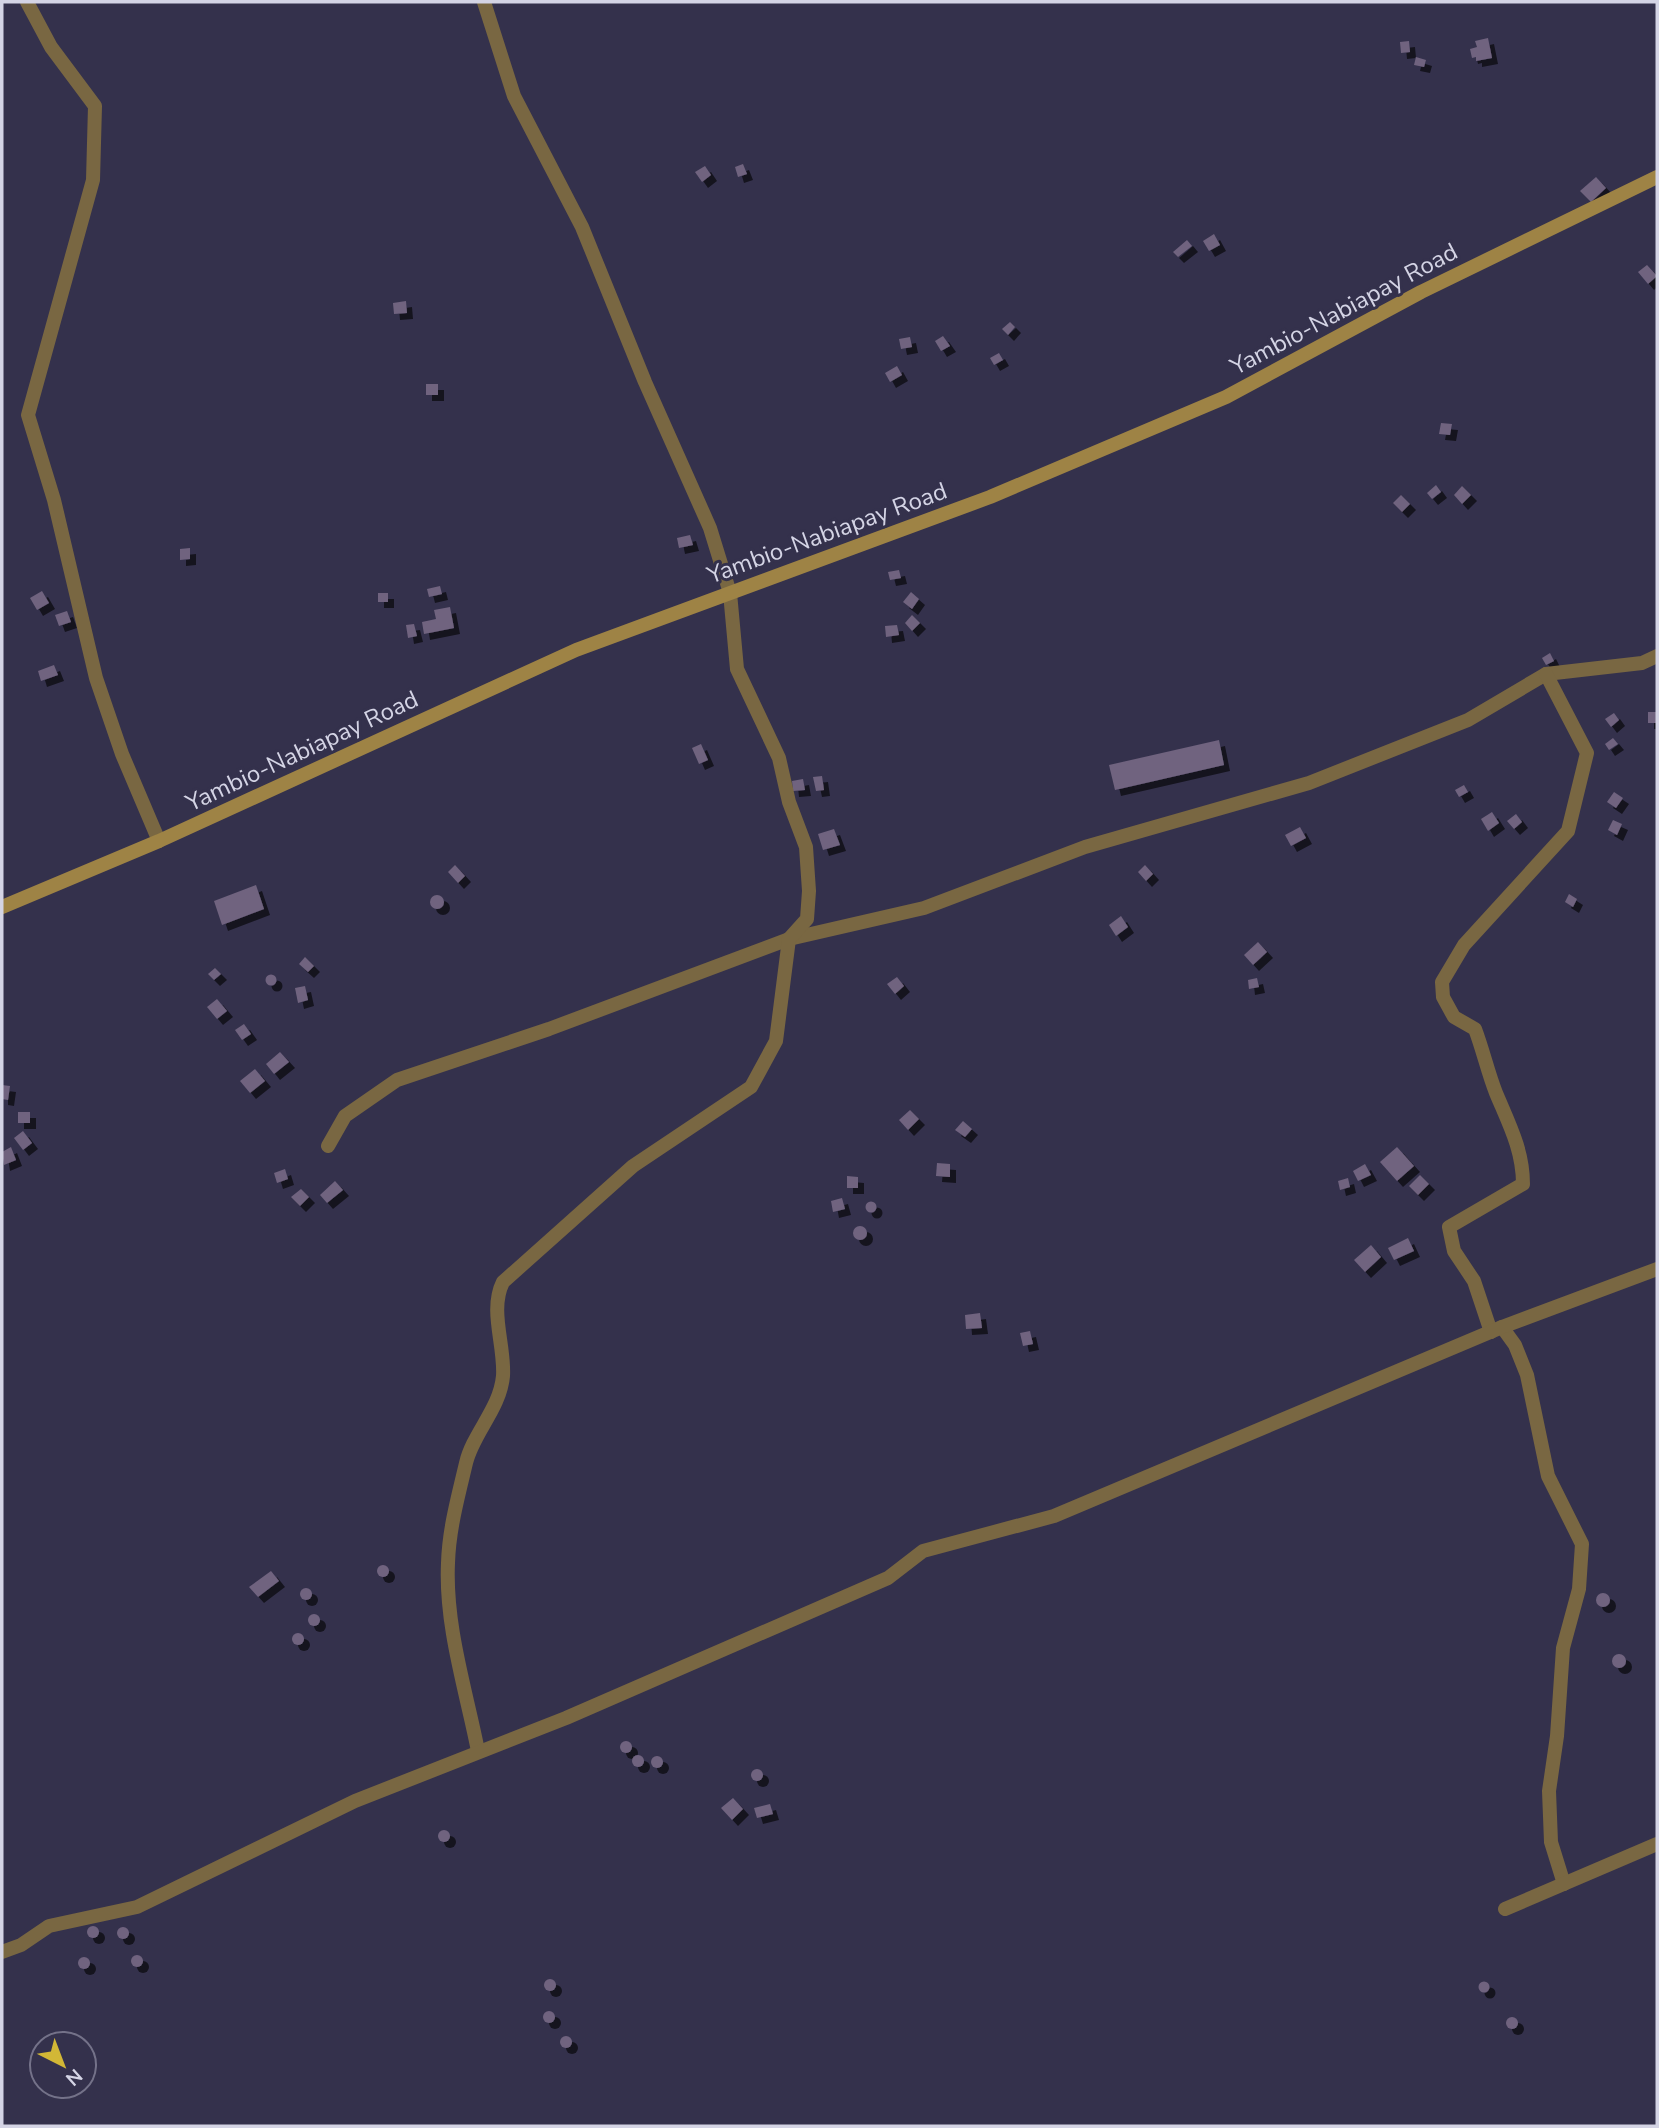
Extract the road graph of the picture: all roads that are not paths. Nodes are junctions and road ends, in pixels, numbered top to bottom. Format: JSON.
{"nodes":[{"id":1,"x":27,"y":2,"type":"edge"},
{"id":2,"x":484,"y":2,"type":"edge"},
{"id":3,"x":1657,"y":177,"type":"edge"},
{"id":4,"x":730,"y":593,"type":"junction"},
{"id":5,"x":1657,"y":656,"type":"edge"},
{"id":6,"x":1546,"y":674,"type":"junction"},
{"id":7,"x":159,"y":841,"type":"junction"},
{"id":8,"x":2,"y":907,"type":"edge"},
{"id":9,"x":789,"y":939,"type":"junction"},
{"id":10,"x":328,"y":1146,"type":"dead end"},
{"id":11,"x":1657,"y":1269,"type":"edge"},
{"id":12,"x":1497,"y":1329,"type":"junction"},
{"id":13,"x":478,"y":1751,"type":"junction"},
{"id":14,"x":1657,"y":1844,"type":"edge"},
{"id":15,"x":1564,"y":1884,"type":"junction"},
{"id":16,"x":1505,"y":1909,"type":"dead end"},
{"id":17,"x":2,"y":1952,"type":"edge"}],
"edges":[{"from":1,"to":7,"type":"street"},
{"from":2,"to":4,"type":"street"},
{"from":3,"to":4,"type":"main road","name":"Yambio-Nabiapay Road"},
{"from":4,"to":7,"type":"main road","name":"Yambio-Nabiapay Road"},
{"from":4,"to":9,"type":"street"},
{"from":5,"to":6,"type":"street"},
{"from":6,"to":9,"type":"street"},
{"from":6,"to":12,"type":"street"},
{"from":7,"to":8,"type":"main road","name":"Yambio-Nabiapay Road"},
{"from":9,"to":10,"type":"street"},
{"from":9,"to":13,"type":"street"},
{"from":11,"to":12,"type":"street"},
{"from":12,"to":13,"type":"street"},
{"from":12,"to":15,"type":"street"},
{"from":13,"to":17,"type":"street"},
{"from":14,"to":15,"type":"street"},
{"from":15,"to":16,"type":"street"}]}
